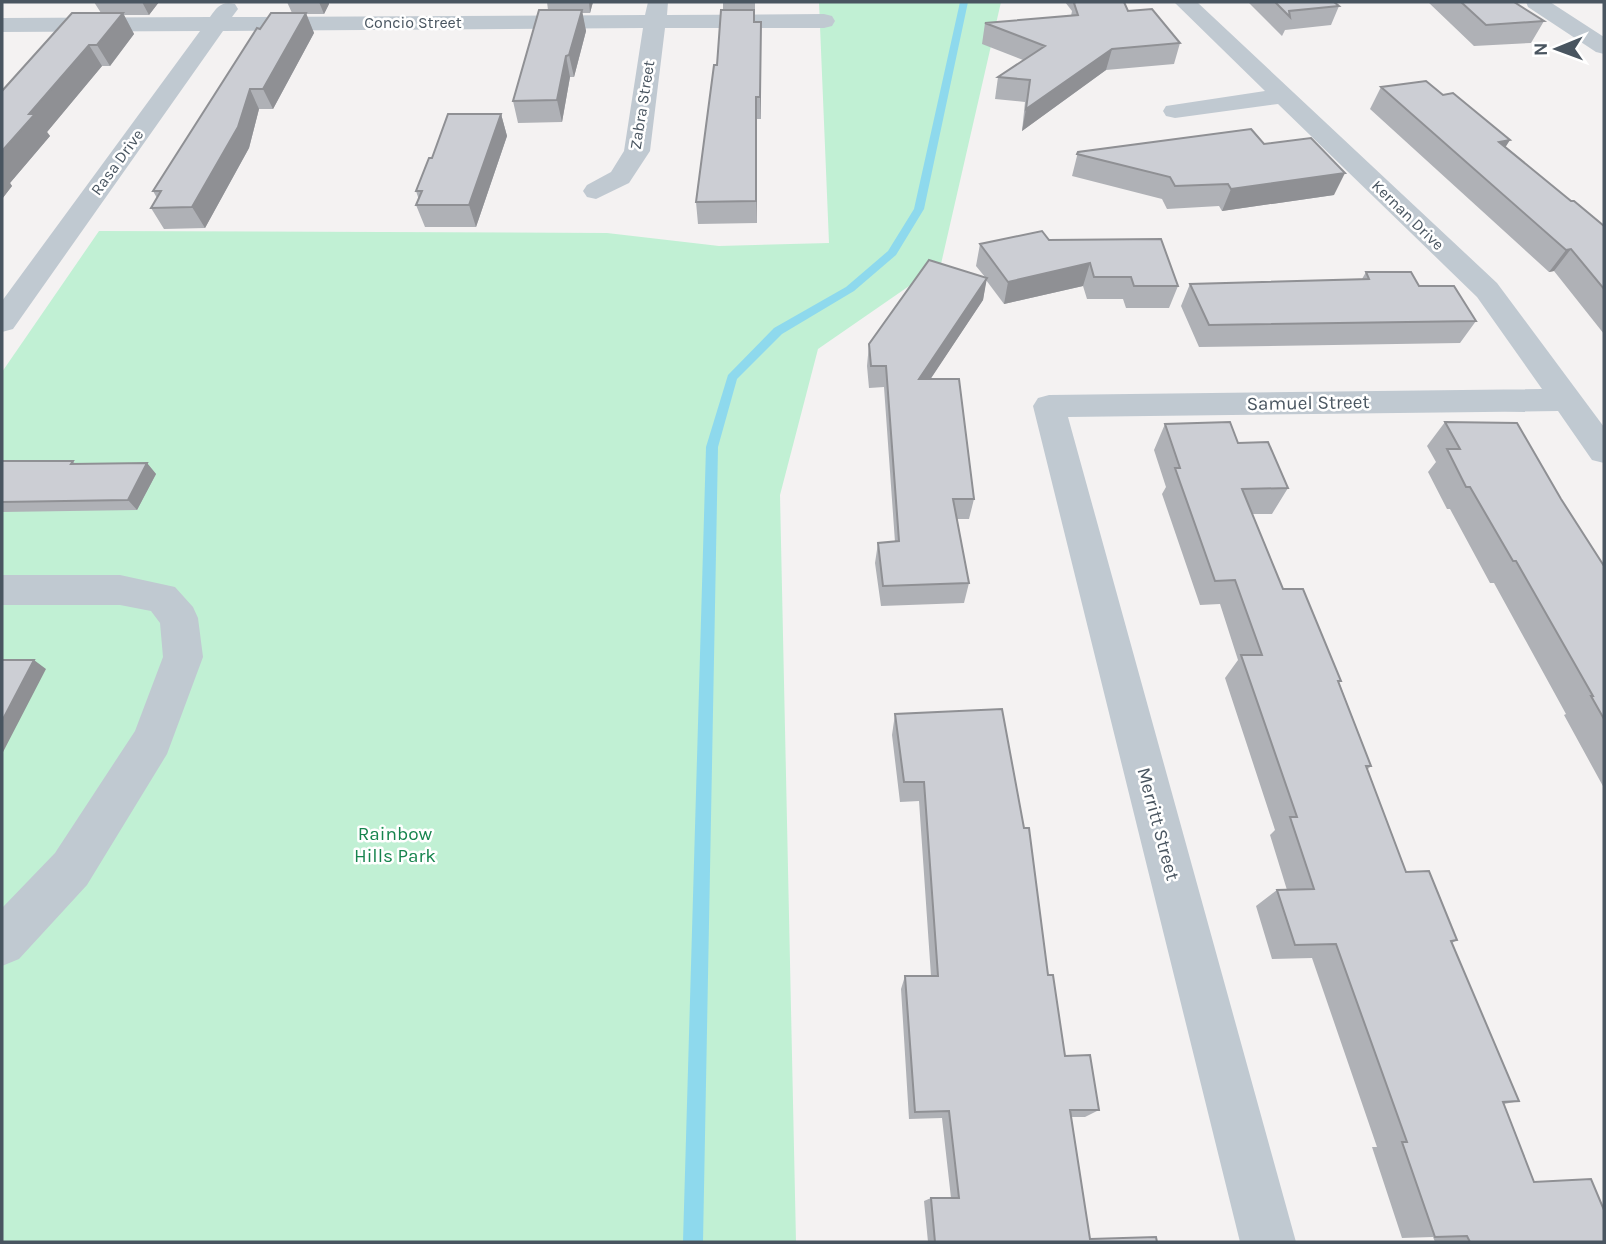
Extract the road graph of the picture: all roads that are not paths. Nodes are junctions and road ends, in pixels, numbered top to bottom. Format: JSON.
{"nodes":[{"id":1,"x":232,"y":2,"type":"edge"},
{"id":2,"x":1185,"y":2,"type":"edge"},
{"id":3,"x":1536,"y":2,"type":"edge"},
{"id":4,"x":656,"y":11,"type":"edge"},
{"id":5,"x":824,"y":21,"type":"dead end"},
{"id":6,"x":217,"y":23,"type":"junction"},
{"id":7,"x":2,"y":25,"type":"edge"},
{"id":8,"x":1604,"y":47,"type":"edge"},
{"id":9,"x":1283,"y":96,"type":"junction"},
{"id":10,"x":1175,"y":111,"type":"dead end"},
{"id":11,"x":596,"y":191,"type":"dead end"},
{"id":12,"x":2,"y":322,"type":"edge"},
{"id":13,"x":1568,"y":400,"type":"junction"},
{"id":14,"x":1049,"y":405,"type":"joint"},
{"id":15,"x":1604,"y":451,"type":"edge"},
{"id":16,"x":2,"y":590,"type":"edge"},
{"id":17,"x":2,"y":942,"type":"edge"},
{"id":18,"x":1268,"y":1242,"type":"edge"}],
"edges":[{"from":1,"to":6,"type":"street","name":"Rasa Drive"},
{"from":2,"to":9,"type":"street","name":"Kernan Drive"},
{"from":3,"to":8,"type":"street"},
{"from":4,"to":5,"type":"street","name":"Concio Street"},
{"from":4,"to":6,"type":"street","name":"Concio Street"},
{"from":4,"to":11,"type":"street","name":"Zabra Street"},
{"from":6,"to":7,"type":"street","name":"Concio Street"},
{"from":6,"to":12,"type":"street","name":"Rasa Drive"},
{"from":9,"to":10,"type":"street"},
{"from":9,"to":13,"type":"street","name":"Kernan Drive"},
{"from":13,"to":14,"type":"street","name":"Samuel Street"},
{"from":13,"to":15,"type":"street","name":"Kernan Drive"},
{"from":14,"to":18,"type":"street","name":"Merritt Street"},
{"from":16,"to":17,"type":"street"}]}
